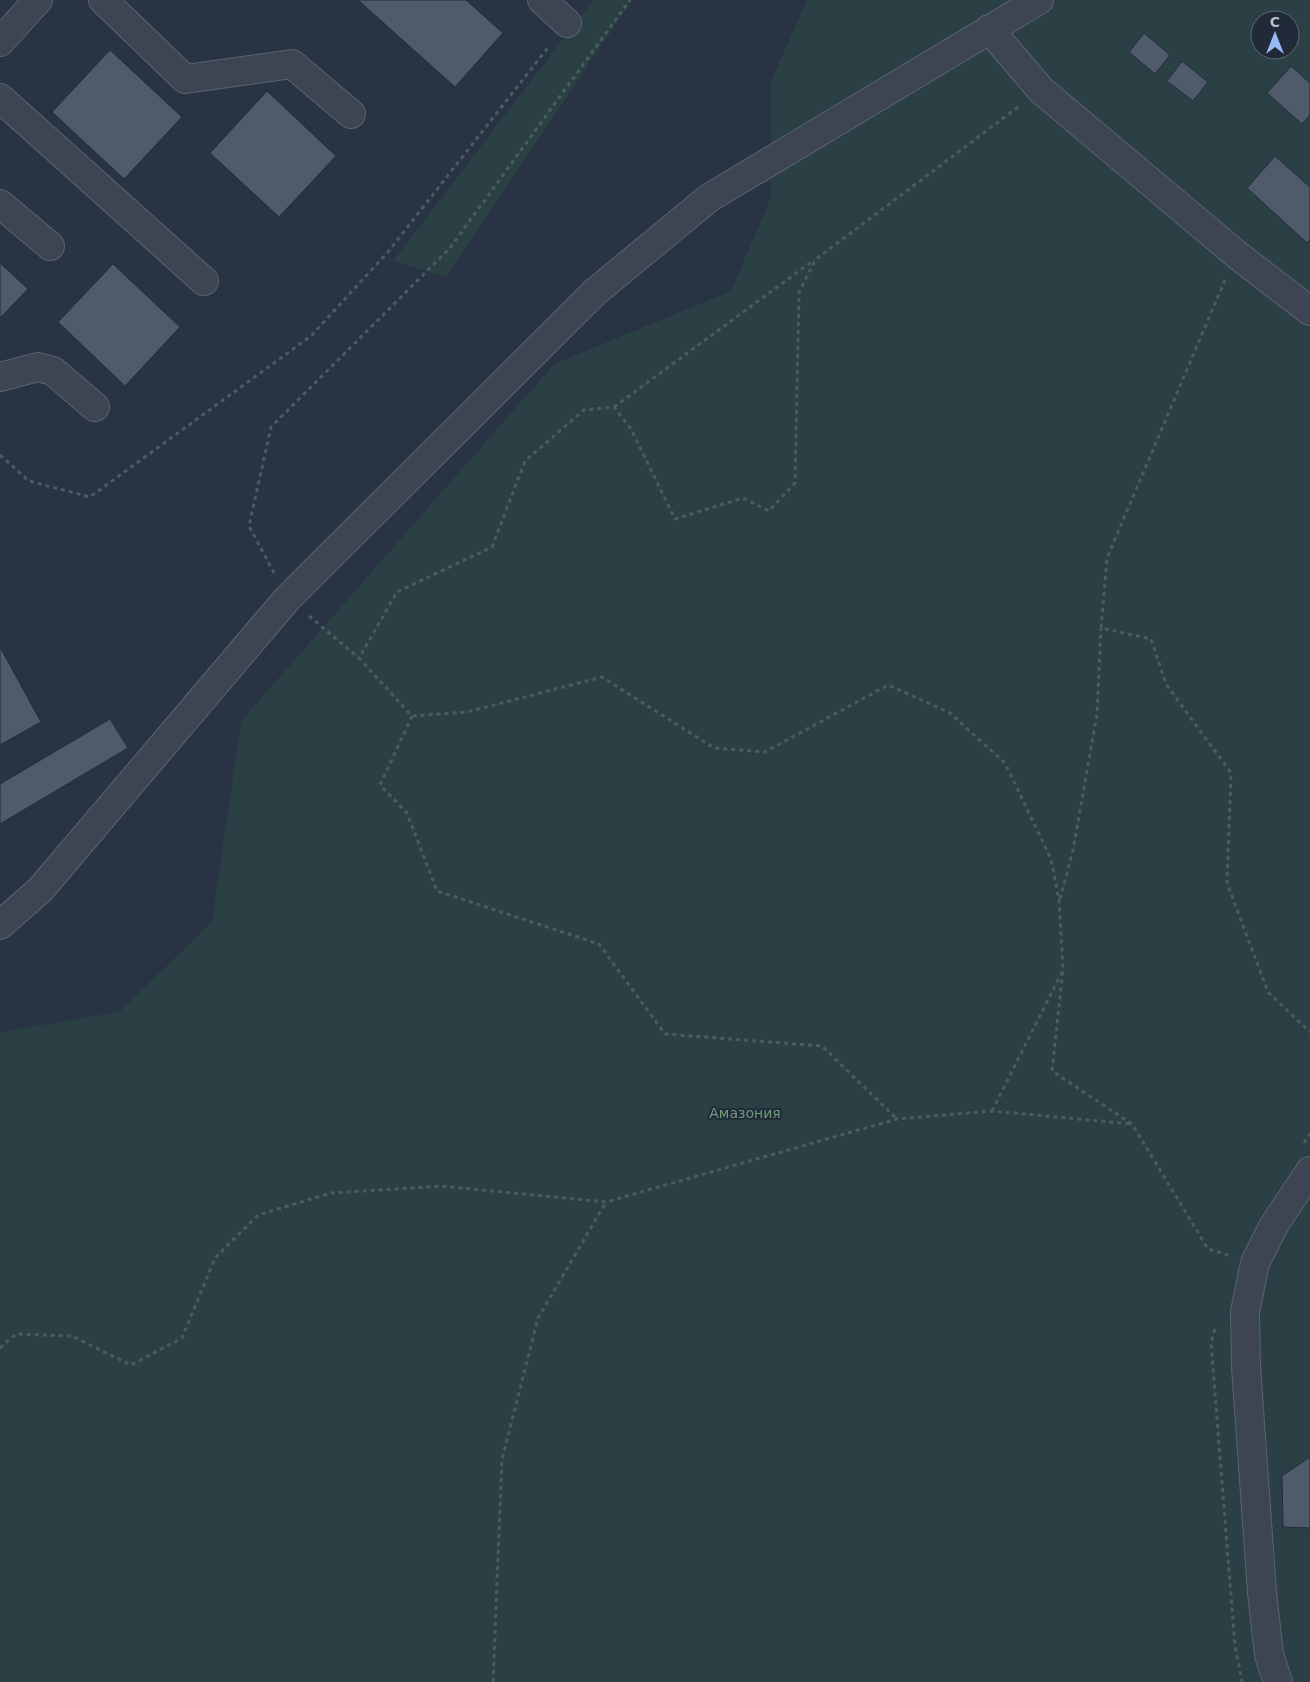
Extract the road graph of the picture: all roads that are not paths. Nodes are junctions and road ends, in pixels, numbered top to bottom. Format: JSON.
{"nodes":[{"id":1,"x":38,"y":0,"type":"edge"},
{"id":2,"x":103,"y":0,"type":"edge"},
{"id":3,"x":542,"y":0,"type":"edge"},
{"id":4,"x":1039,"y":0,"type":"edge"},
{"id":5,"x":567,"y":23,"type":"road end"},
{"id":6,"x":989,"y":29,"type":"junction"},
{"id":7,"x":0,"y":42,"type":"edge"},
{"id":8,"x":0,"y":98,"type":"edge"},
{"id":9,"x":352,"y":114,"type":"dead end"},
{"id":10,"x":0,"y":204,"type":"edge"},
{"id":11,"x":50,"y":246,"type":"dead end"},
{"id":12,"x":204,"y":281,"type":"dead end"},
{"id":13,"x":1310,"y":311,"type":"edge"},
{"id":14,"x":0,"y":377,"type":"edge"},
{"id":15,"x":94,"y":407,"type":"dead end"},
{"id":16,"x":0,"y":924,"type":"edge"},
{"id":17,"x":1310,"y":1171,"type":"edge"},
{"id":18,"x":1278,"y":1682,"type":"edge"}],
"edges":[{"from":1,"to":7,"type":"street"},
{"from":2,"to":9,"type":"street"},
{"from":3,"to":5,"type":"street"},
{"from":4,"to":6,"type":"street"},
{"from":6,"to":13,"type":"street"},
{"from":6,"to":16,"type":"street"},
{"from":8,"to":12,"type":"street"},
{"from":10,"to":11,"type":"street"},
{"from":14,"to":15,"type":"street"},
{"from":17,"to":18,"type":"street"}]}
